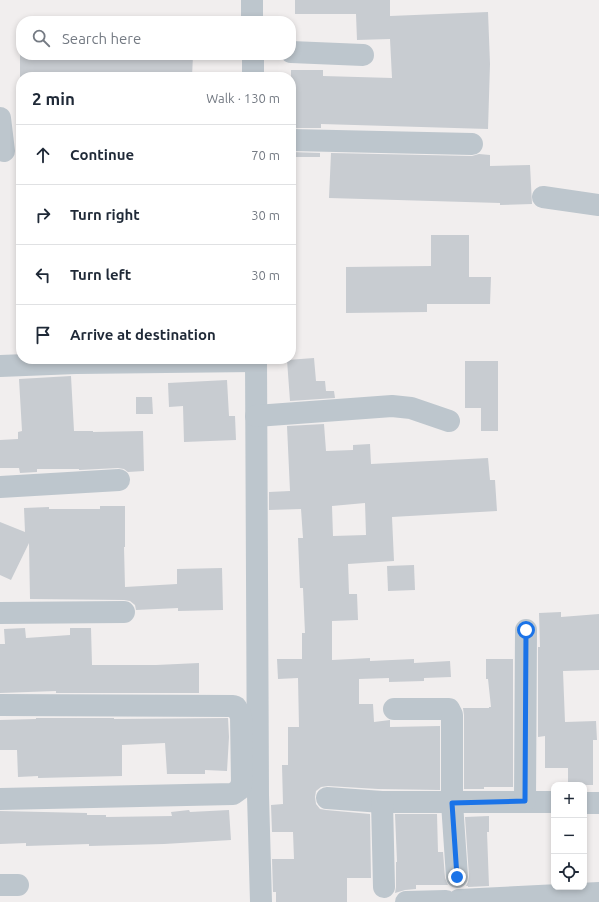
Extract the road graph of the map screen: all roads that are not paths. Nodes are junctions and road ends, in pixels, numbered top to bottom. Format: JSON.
{"nodes":[{"id":1,"x":252,"y":0,"type":"edge"},
{"id":2,"x":252,"y":16,"type":"edge"},
{"id":3,"x":296,"y":52,"type":"edge"},
{"id":4,"x":363,"y":55,"type":"dead end"},
{"id":5,"x":253,"y":60,"type":"edge"},
{"id":6,"x":253,"y":72,"type":"edge"},
{"id":7,"x":0,"y":118,"type":"edge"},
{"id":8,"x":296,"y":140,"type":"edge"},
{"id":9,"x":472,"y":144,"type":"dead end"},
{"id":10,"x":4,"y":151,"type":"dead end"},
{"id":11,"x":544,"y":197,"type":"dead end"},
{"id":12,"x":599,"y":204,"type":"edge"},
{"id":13,"x":30,"y":364,"type":"edge"},
{"id":14,"x":256,"y":364,"type":"edge"},
{"id":15,"x":0,"y":366,"type":"edge"},
{"id":16,"x":256,"y":416,"type":"junction"},
{"id":17,"x":449,"y":420,"type":"dead end"},
{"id":18,"x":119,"y":480,"type":"dead end"},
{"id":19,"x":0,"y":487,"type":"edge"},
{"id":20,"x":124,"y":612,"type":"dead end"},
{"id":21,"x":0,"y":613,"type":"edge"},
{"id":22,"x":526,"y":630,"type":"dead end"},
{"id":23,"x":0,"y":706,"type":"edge"},
{"id":24,"x":394,"y":709,"type":"dead end"},
{"id":25,"x":326,"y":798,"type":"dead end"},
{"id":26,"x":0,"y":799,"type":"edge"},
{"id":27,"x":525,"y":801,"type":"junction"},
{"id":28,"x":382,"y":802,"type":"junction"},
{"id":29,"x":551,"y":802,"type":"edge"},
{"id":30,"x":452,"y":803,"type":"junction"},
{"id":31,"x":587,"y":803,"type":"edge"},
{"id":32,"x":599,"y":803,"type":"edge"},
{"id":33,"x":457,"y":877,"type":"dead end"},
{"id":34,"x":384,"y":887,"type":"dead end"},
{"id":35,"x":599,"y":893,"type":"edge"},
{"id":36,"x":261,"y":902,"type":"edge"},
{"id":37,"x":406,"y":902,"type":"edge"}],
"edges":[{"from":1,"to":2,"type":"street"},
{"from":3,"to":4,"type":"street"},
{"from":5,"to":6,"type":"street"},
{"from":7,"to":10,"type":"street"},
{"from":8,"to":9,"type":"street"},
{"from":11,"to":12,"type":"street"},
{"from":13,"to":15,"type":"street"},
{"from":14,"to":16,"type":"street"},
{"from":16,"to":17,"type":"street"},
{"from":16,"to":36,"type":"street"},
{"from":18,"to":19,"type":"street"},
{"from":20,"to":21,"type":"street"},
{"from":22,"to":27,"type":"street"},
{"from":23,"to":26,"type":"street"},
{"from":24,"to":30,"type":"street"},
{"from":25,"to":28,"type":"street"},
{"from":27,"to":29,"type":"street"},
{"from":27,"to":30,"type":"street"},
{"from":28,"to":30,"type":"street"},
{"from":28,"to":34,"type":"street"},
{"from":30,"to":33,"type":"street"},
{"from":31,"to":32,"type":"street"},
{"from":35,"to":37,"type":"street"}]}
